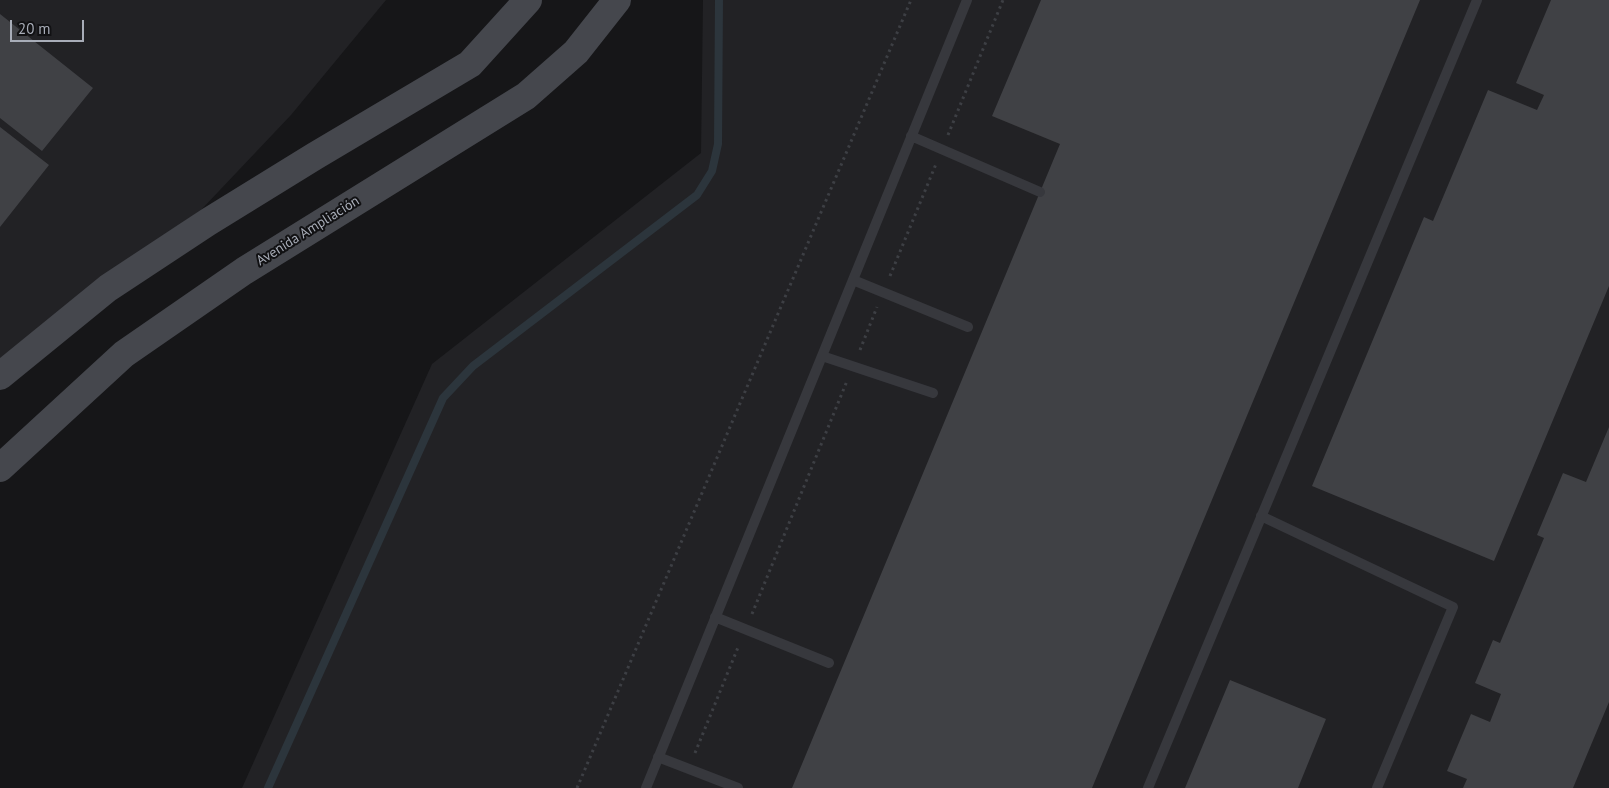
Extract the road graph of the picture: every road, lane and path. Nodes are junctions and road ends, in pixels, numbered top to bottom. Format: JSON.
{"nodes":[{"id":1,"x":528,"y":0,"type":"edge"},
{"id":2,"x":617,"y":0,"type":"edge"},
{"id":3,"x":911,"y":0,"type":"edge"},
{"id":4,"x":967,"y":0,"type":"edge"},
{"id":5,"x":1003,"y":0,"type":"edge"},
{"id":6,"x":1477,"y":0,"type":"edge"},
{"id":7,"x":911,"y":136,"type":"junction"},
{"id":8,"x":942,"y":150,"type":"junction"},
{"id":9,"x":1040,"y":192,"type":"dead end"},
{"id":10,"x":852,"y":280,"type":"junction"},
{"id":11,"x":883,"y":293,"type":"junction"},
{"id":12,"x":968,"y":327,"type":"dead end"},
{"id":13,"x":822,"y":356,"type":"junction"},
{"id":14,"x":853,"y":367,"type":"junction"},
{"id":15,"x":0,"y":376,"type":"edge"},
{"id":16,"x":933,"y":393,"type":"dead end"},
{"id":17,"x":0,"y":468,"type":"edge"},
{"id":18,"x":1262,"y":516,"type":"junction"},
{"id":19,"x":715,"y":617,"type":"junction"},
{"id":20,"x":745,"y":630,"type":"junction"},
{"id":21,"x":829,"y":663,"type":"dead end"},
{"id":22,"x":658,"y":757,"type":"junction"},
{"id":23,"x":688,"y":769,"type":"junction"},
{"id":24,"x":578,"y":788,"type":"edge"},
{"id":25,"x":646,"y":788,"type":"edge"},
{"id":26,"x":738,"y":788,"type":"edge"},
{"id":27,"x":1148,"y":788,"type":"edge"},
{"id":28,"x":1377,"y":788,"type":"edge"}],
"edges":[{"from":1,"to":15,"type":"street"},
{"from":2,"to":17,"type":"street","name":"Avenida Ampliación"},
{"from":3,"to":24,"type":"path"},
{"from":4,"to":7,"type":"lane"},
{"from":5,"to":8,"type":"path"},
{"from":6,"to":18,"type":"lane"},
{"from":7,"to":8,"type":"lane"},
{"from":7,"to":10,"type":"lane"},
{"from":8,"to":9,"type":"lane"},
{"from":8,"to":11,"type":"path"},
{"from":10,"to":11,"type":"lane"},
{"from":10,"to":13,"type":"lane"},
{"from":11,"to":12,"type":"lane"},
{"from":11,"to":14,"type":"path"},
{"from":13,"to":14,"type":"lane"},
{"from":13,"to":19,"type":"lane"},
{"from":14,"to":16,"type":"lane"},
{"from":14,"to":20,"type":"path"},
{"from":18,"to":27,"type":"lane"},
{"from":18,"to":28,"type":"lane"},
{"from":19,"to":20,"type":"lane"},
{"from":19,"to":22,"type":"lane"},
{"from":20,"to":21,"type":"lane"},
{"from":20,"to":23,"type":"path"},
{"from":22,"to":23,"type":"lane"},
{"from":22,"to":25,"type":"lane"},
{"from":23,"to":26,"type":"lane"}]}
